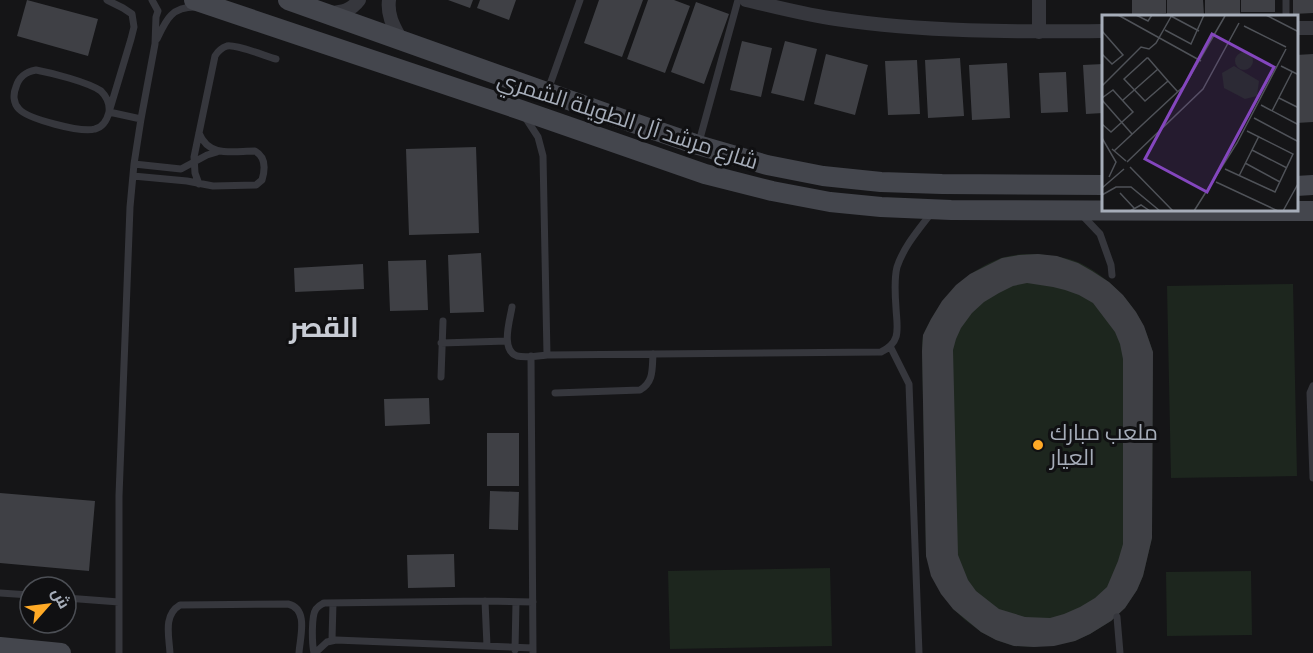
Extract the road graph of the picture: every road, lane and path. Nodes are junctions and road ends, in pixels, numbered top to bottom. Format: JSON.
{"nodes":[{"id":1,"x":107,"y":0,"type":"edge"},
{"id":2,"x":152,"y":0,"type":"edge"},
{"id":3,"x":288,"y":0,"type":"edge"},
{"id":4,"x":359,"y":0,"type":"edge"},
{"id":5,"x":389,"y":0,"type":"edge"},
{"id":6,"x":580,"y":0,"type":"edge"},
{"id":7,"x":738,"y":0,"type":"edge"},
{"id":8,"x":746,"y":0,"type":"edge"},
{"id":9,"x":1039,"y":0,"type":"edge"},
{"id":10,"x":768,"y":2,"type":"edge"},
{"id":11,"x":202,"y":3,"type":"edge"},
{"id":12,"x":327,"y":14,"type":"junction"},
{"id":13,"x":1039,"y":32,"type":"junction"},
{"id":14,"x":1102,"y":32,"type":"edge"},
{"id":15,"x":401,"y":40,"type":"junction"},
{"id":16,"x":155,"y":44,"type":"junction"},
{"id":17,"x":276,"y":59,"type":"dead end"},
{"id":18,"x":547,"y":93,"type":"junction"},
{"id":19,"x":588,"y":107,"type":"junction"},
{"id":20,"x":518,"y":109,"type":"junction"},
{"id":21,"x":110,"y":112,"type":"junction"},
{"id":22,"x":141,"y":120,"type":"junction"},
{"id":23,"x":199,"y":133,"type":"junction"},
{"id":24,"x":698,"y":145,"type":"junction"},
{"id":25,"x":220,"y":151,"type":"junction"},
{"id":26,"x":194,"y":162,"type":"junction"},
{"id":27,"x":134,"y":164,"type":"junction"},
{"id":28,"x":133,"y":176,"type":"junction"},
{"id":29,"x":199,"y":184,"type":"junction"},
{"id":30,"x":1102,"y":185,"type":"edge"},
{"id":31,"x":1313,"y":185,"type":"edge"},
{"id":32,"x":1298,"y":186,"type":"edge"},
{"id":33,"x":1102,"y":201,"type":"edge"},
{"id":34,"x":934,"y":210,"type":"junction"},
{"id":35,"x":1073,"y":210,"type":"junction"},
{"id":36,"x":1102,"y":210,"type":"edge"},
{"id":37,"x":1298,"y":211,"type":"edge"},
{"id":38,"x":1313,"y":211,"type":"edge"},
{"id":39,"x":1112,"y":275,"type":"dead end"},
{"id":40,"x":513,"y":307,"type":"dead end"},
{"id":41,"x":443,"y":321,"type":"dead end"},
{"id":42,"x":507,"y":341,"type":"junction"},
{"id":43,"x":441,"y":343,"type":"junction"},
{"id":44,"x":890,"y":346,"type":"junction"},
{"id":45,"x":653,"y":354,"type":"junction"},
{"id":46,"x":531,"y":356,"type":"junction"},
{"id":47,"x":547,"y":356,"type":"junction"},
{"id":48,"x":441,"y":378,"type":"dead end"},
{"id":49,"x":1313,"y":386,"type":"edge"},
{"id":50,"x":555,"y":393,"type":"dead end"},
{"id":51,"x":1313,"y":478,"type":"edge"},
{"id":52,"x":0,"y":592,"type":"edge"},
{"id":53,"x":18,"y":594,"type":"edge"},
{"id":54,"x":78,"y":599,"type":"edge"},
{"id":55,"x":485,"y":601,"type":"junction"},
{"id":56,"x":119,"y":602,"type":"junction"},
{"id":57,"x":516,"y":602,"type":"junction"},
{"id":58,"x":533,"y":602,"type":"junction"},
{"id":59,"x":333,"y":603,"type":"junction"},
{"id":60,"x":1117,"y":617,"type":"dead end"},
{"id":61,"x":333,"y":640,"type":"junction"},
{"id":62,"x":487,"y":646,"type":"junction"},
{"id":63,"x":0,"y":647,"type":"edge"},
{"id":64,"x":515,"y":651,"type":"edge"},
{"id":65,"x":533,"y":651,"type":"edge"},
{"id":66,"x":61,"y":653,"type":"edge"},
{"id":67,"x":119,"y":653,"type":"edge"},
{"id":68,"x":170,"y":653,"type":"edge"},
{"id":69,"x":299,"y":653,"type":"edge"},
{"id":70,"x":314,"y":653,"type":"edge"},
{"id":71,"x":919,"y":653,"type":"edge"},
{"id":72,"x":1120,"y":653,"type":"edge"}],
"edges":[{"from":1,"to":21,"type":"lane"},
{"from":2,"to":16,"type":"lane"},
{"from":3,"to":12,"type":"main road","name":"شارع مرشد آل الطويلة الشمري"},
{"from":4,"to":12,"type":"street"},
{"from":5,"to":15,"type":"street"},
{"from":6,"to":18,"type":"lane"},
{"from":7,"to":24,"type":"lane"},
{"from":8,"to":10,"type":"street"},
{"from":9,"to":13,"type":"street"},
{"from":10,"to":13,"type":"street"},
{"from":11,"to":16,"type":"lane"},
{"from":11,"to":20,"type":"main road","name":"شارع مرشد آل الطويلة الشمري"},
{"from":12,"to":15,"type":"main road","name":"شارع مرشد آل الطويلة الشمري"},
{"from":13,"to":14,"type":"street"},
{"from":15,"to":18,"type":"main road","name":"شارع مرشد آل الطويلة الشمري"},
{"from":16,"to":22,"type":"lane"},
{"from":17,"to":23,"type":"lane"},
{"from":18,"to":19,"type":"main road","name":"شارع مرشد آل الطويلة الشمري"},
{"from":19,"to":20,"type":"main road"},
{"from":19,"to":24,"type":"main road","name":"شارع مرشد آل الطويلة الشمري"},
{"from":20,"to":34,"type":"main road","name":"شارع مرشد آل الطويلة الشمري"},
{"from":20,"to":47,"type":"lane"},
{"from":21,"to":21,"type":"lane"},
{"from":21,"to":22,"type":"lane"},
{"from":22,"to":27,"type":"lane"},
{"from":23,"to":25,"type":"lane"},
{"from":23,"to":26,"type":"lane"},
{"from":24,"to":30,"type":"main road","name":"شارع مرشد آل الطويلة الشمري"},
{"from":25,"to":26,"type":"lane"},
{"from":25,"to":29,"type":"lane"},
{"from":26,"to":27,"type":"lane"},
{"from":26,"to":29,"type":"lane"},
{"from":27,"to":28,"type":"lane"},
{"from":28,"to":29,"type":"lane"},
{"from":28,"to":56,"type":"lane"},
{"from":31,"to":32,"type":"main road"},
{"from":33,"to":35,"type":"main road"},
{"from":34,"to":35,"type":"main road","name":"شارع مرشد آل الطويلة الشمري"},
{"from":34,"to":44,"type":"lane"},
{"from":35,"to":36,"type":"main road","name":"شارع مرشد آل الطويلة الشمري"},
{"from":35,"to":39,"type":"lane"},
{"from":37,"to":38,"type":"main road","name":"شارع مرشد آل الطويلة الشمري"},
{"from":40,"to":42,"type":"lane"},
{"from":41,"to":43,"type":"lane"},
{"from":42,"to":43,"type":"lane"},
{"from":42,"to":46,"type":"lane"},
{"from":43,"to":48,"type":"lane"},
{"from":44,"to":45,"type":"lane"},
{"from":44,"to":71,"type":"lane"},
{"from":45,"to":47,"type":"lane"},
{"from":45,"to":50,"type":"lane"},
{"from":46,"to":47,"type":"lane"},
{"from":46,"to":58,"type":"lane"},
{"from":49,"to":51,"type":"lane"},
{"from":52,"to":53,"type":"lane"},
{"from":54,"to":56,"type":"lane"},
{"from":55,"to":57,"type":"lane"},
{"from":55,"to":59,"type":"lane"},
{"from":55,"to":62,"type":"lane"},
{"from":56,"to":67,"type":"lane"},
{"from":57,"to":58,"type":"lane"},
{"from":57,"to":64,"type":"lane"},
{"from":58,"to":65,"type":"lane"},
{"from":59,"to":61,"type":"lane"},
{"from":59,"to":70,"type":"lane"},
{"from":60,"to":72,"type":"lane"},
{"from":61,"to":62,"type":"lane"},
{"from":61,"to":70,"type":"lane"},
{"from":62,"to":64,"type":"lane"},
{"from":63,"to":66,"type":"main road"},
{"from":64,"to":65,"type":"lane"},
{"from":68,"to":69,"type":"lane"}]}
